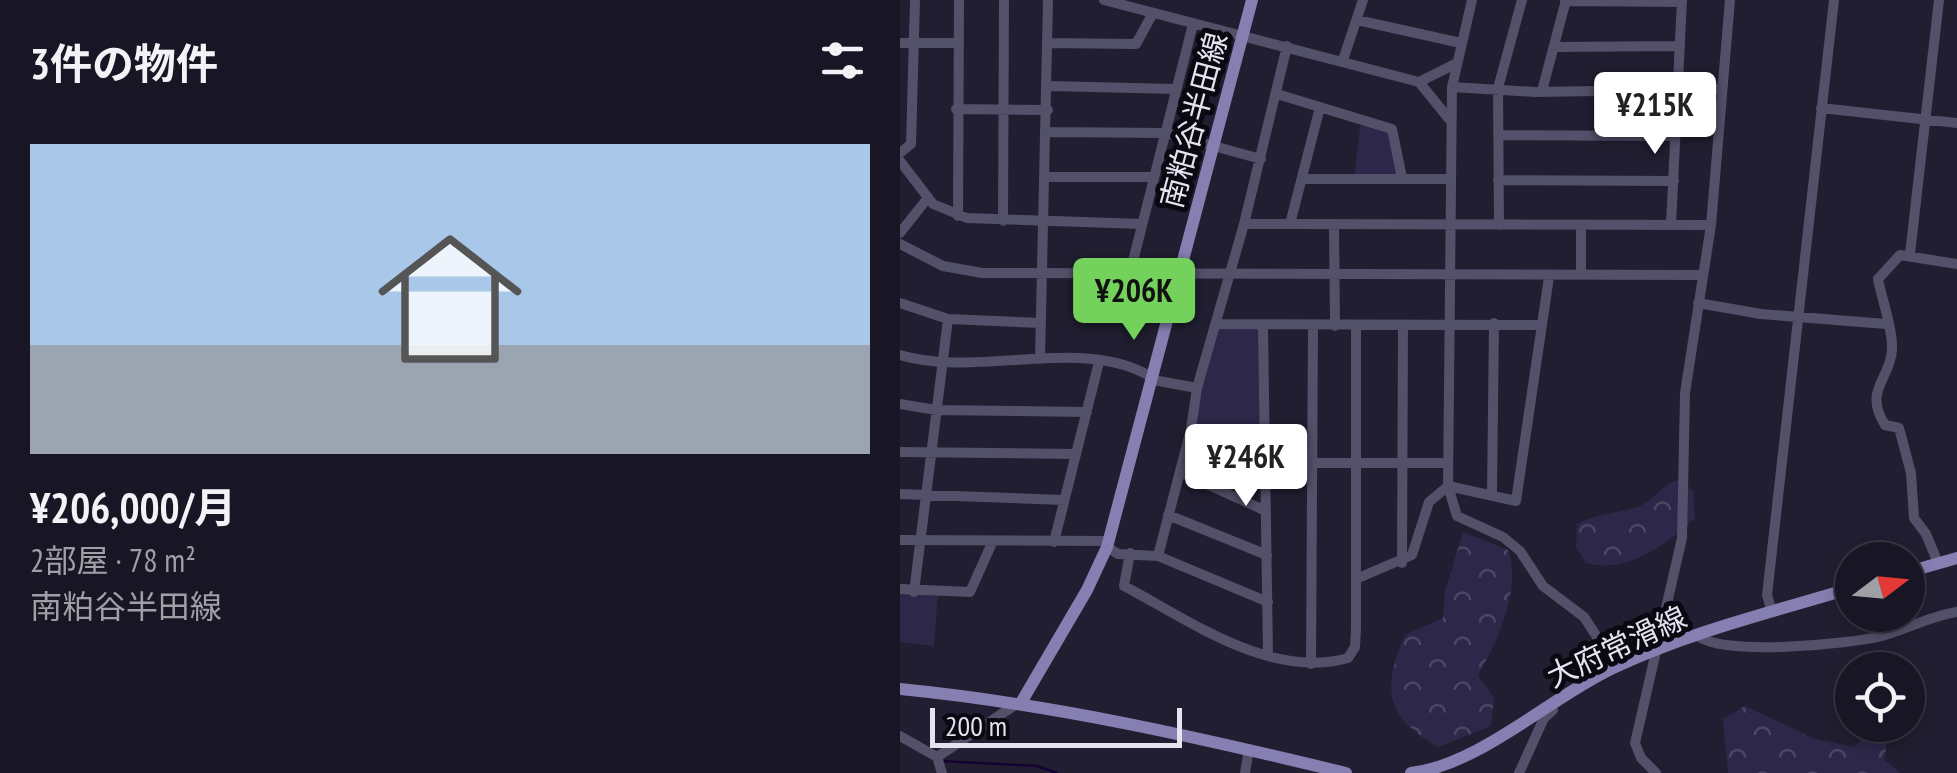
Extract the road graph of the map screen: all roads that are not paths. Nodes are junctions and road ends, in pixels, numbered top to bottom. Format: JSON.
{"nodes":[{"id":1,"x":915,"y":0,"type":"edge"},
{"id":2,"x":959,"y":0,"type":"edge"},
{"id":3,"x":1004,"y":0,"type":"edge"},
{"id":4,"x":1048,"y":0,"type":"edge"},
{"id":5,"x":1104,"y":0,"type":"edge"},
{"id":6,"x":1252,"y":0,"type":"edge"},
{"id":7,"x":1362,"y":0,"type":"edge"},
{"id":8,"x":1522,"y":0,"type":"edge"},
{"id":9,"x":1565,"y":0,"type":"edge"},
{"id":10,"x":1730,"y":0,"type":"edge"},
{"id":11,"x":1834,"y":0,"type":"edge"},
{"id":12,"x":1939,"y":0,"type":"edge"},
{"id":13,"x":1468,"y":1,"type":"edge"},
{"id":14,"x":1682,"y":1,"type":"edge"},
{"id":15,"x":1152,"y":13,"type":"junction"},
{"id":16,"x":1356,"y":20,"type":"junction"},
{"id":17,"x":1193,"y":24,"type":"junction"},
{"id":18,"x":1241,"y":36,"type":"junction"},
{"id":19,"x":914,"y":42,"type":"junction"},
{"id":20,"x":900,"y":43,"type":"edge"},
{"id":21,"x":958,"y":43,"type":"junction"},
{"id":22,"x":1048,"y":43,"type":"junction"},
{"id":23,"x":1461,"y":43,"type":"junction"},
{"id":24,"x":1287,"y":46,"type":"junction"},
{"id":25,"x":1680,"y":46,"type":"junction"},
{"id":26,"x":1554,"y":47,"type":"junction"},
{"id":27,"x":1344,"y":60,"type":"junction"},
{"id":28,"x":1455,"y":64,"type":"junction"},
{"id":29,"x":1419,"y":82,"type":"junction"},
{"id":30,"x":1048,"y":86,"type":"junction"},
{"id":31,"x":1452,"y":87,"type":"junction"},
{"id":32,"x":1498,"y":88,"type":"junction"},
{"id":33,"x":1177,"y":89,"type":"junction"},
{"id":34,"x":1722,"y":89,"type":"junction"},
{"id":35,"x":1542,"y":91,"type":"junction"},
{"id":36,"x":1678,"y":92,"type":"junction"},
{"id":37,"x":1276,"y":94,"type":"junction"},
{"id":38,"x":1320,"y":107,"type":"junction"},
{"id":39,"x":1821,"y":108,"type":"junction"},
{"id":40,"x":956,"y":109,"type":"junction"},
{"id":41,"x":1004,"y":109,"type":"junction"},
{"id":42,"x":1048,"y":110,"type":"junction"},
{"id":43,"x":1925,"y":120,"type":"junction"},
{"id":44,"x":1451,"y":122,"type":"junction"},
{"id":45,"x":1957,"y":123,"type":"edge"},
{"id":46,"x":1046,"y":132,"type":"junction"},
{"id":47,"x":1166,"y":132,"type":"junction"},
{"id":48,"x":1498,"y":135,"type":"junction"},
{"id":49,"x":1676,"y":136,"type":"junction"},
{"id":50,"x":1213,"y":146,"type":"junction"},
{"id":51,"x":900,"y":153,"type":"edge"},
{"id":52,"x":1261,"y":159,"type":"junction"},
{"id":53,"x":900,"y":161,"type":"edge"},
{"id":54,"x":1047,"y":177,"type":"junction"},
{"id":55,"x":1153,"y":178,"type":"junction"},
{"id":56,"x":1402,"y":178,"type":"junction"},
{"id":57,"x":1450,"y":178,"type":"junction"},
{"id":58,"x":1304,"y":179,"type":"junction"},
{"id":59,"x":1498,"y":180,"type":"junction"},
{"id":60,"x":1674,"y":181,"type":"junction"},
{"id":61,"x":927,"y":199,"type":"junction"},
{"id":62,"x":958,"y":216,"type":"junction"},
{"id":63,"x":1003,"y":221,"type":"junction"},
{"id":64,"x":1046,"y":224,"type":"junction"},
{"id":65,"x":1142,"y":224,"type":"junction"},
{"id":66,"x":1244,"y":224,"type":"junction"},
{"id":67,"x":1290,"y":224,"type":"junction"},
{"id":68,"x":1334,"y":224,"type":"junction"},
{"id":69,"x":1448,"y":224,"type":"junction"},
{"id":70,"x":1498,"y":225,"type":"junction"},
{"id":71,"x":1582,"y":225,"type":"junction"},
{"id":72,"x":1671,"y":225,"type":"junction"},
{"id":73,"x":1712,"y":225,"type":"junction"},
{"id":74,"x":900,"y":234,"type":"edge"},
{"id":75,"x":900,"y":244,"type":"edge"},
{"id":76,"x":1910,"y":254,"type":"junction"},
{"id":77,"x":1957,"y":264,"type":"edge"},
{"id":78,"x":1046,"y":272,"type":"junction"},
{"id":79,"x":1334,"y":272,"type":"junction"},
{"id":80,"x":1130,"y":273,"type":"junction"},
{"id":81,"x":1230,"y":273,"type":"junction"},
{"id":82,"x":1178,"y":274,"type":"junction"},
{"id":83,"x":1447,"y":275,"type":"junction"},
{"id":84,"x":1581,"y":275,"type":"junction"},
{"id":85,"x":1703,"y":275,"type":"junction"},
{"id":86,"x":1549,"y":277,"type":"junction"},
{"id":87,"x":1698,"y":302,"type":"junction"},
{"id":88,"x":900,"y":303,"type":"edge"},
{"id":89,"x":1798,"y":315,"type":"junction"},
{"id":90,"x":948,"y":319,"type":"junction"},
{"id":91,"x":1040,"y":323,"type":"junction"},
{"id":92,"x":1494,"y":323,"type":"junction"},
{"id":93,"x":1216,"y":324,"type":"junction"},
{"id":94,"x":1449,"y":324,"type":"junction"},
{"id":95,"x":1886,"y":324,"type":"junction"},
{"id":96,"x":1542,"y":325,"type":"junction"},
{"id":97,"x":1313,"y":326,"type":"junction"},
{"id":98,"x":1335,"y":326,"type":"junction"},
{"id":99,"x":1356,"y":326,"type":"junction"},
{"id":100,"x":1403,"y":326,"type":"junction"},
{"id":101,"x":1263,"y":327,"type":"junction"},
{"id":102,"x":900,"y":355,"type":"edge"},
{"id":103,"x":1040,"y":358,"type":"junction"},
{"id":104,"x":942,"y":362,"type":"junction"},
{"id":105,"x":1098,"y":362,"type":"junction"},
{"id":106,"x":1153,"y":379,"type":"junction"},
{"id":107,"x":1196,"y":388,"type":"junction"},
{"id":108,"x":900,"y":404,"type":"edge"},
{"id":109,"x":936,"y":410,"type":"junction"},
{"id":110,"x":1087,"y":412,"type":"junction"},
{"id":111,"x":1191,"y":429,"type":"junction"},
{"id":112,"x":900,"y":452,"type":"edge"},
{"id":113,"x":931,"y":453,"type":"junction"},
{"id":114,"x":1076,"y":454,"type":"junction"},
{"id":115,"x":1267,"y":462,"type":"junction"},
{"id":116,"x":1312,"y":463,"type":"junction"},
{"id":117,"x":1447,"y":463,"type":"junction"},
{"id":118,"x":1356,"y":464,"type":"junction"},
{"id":119,"x":1402,"y":464,"type":"junction"},
{"id":120,"x":1180,"y":472,"type":"junction"},
{"id":121,"x":1448,"y":486,"type":"junction"},
{"id":122,"x":1492,"y":493,"type":"junction"},
{"id":123,"x":900,"y":494,"type":"edge"},
{"id":124,"x":925,"y":498,"type":"junction"},
{"id":125,"x":1064,"y":500,"type":"junction"},
{"id":126,"x":1266,"y":512,"type":"junction"},
{"id":127,"x":1168,"y":516,"type":"junction"},
{"id":128,"x":900,"y":540,"type":"edge"},
{"id":129,"x":920,"y":542,"type":"junction"},
{"id":130,"x":1054,"y":542,"type":"junction"},
{"id":131,"x":992,"y":543,"type":"junction"},
{"id":132,"x":1108,"y":544,"type":"junction"},
{"id":133,"x":1130,"y":553,"type":"junction"},
{"id":134,"x":1158,"y":556,"type":"junction"},
{"id":135,"x":1267,"y":556,"type":"junction"},
{"id":136,"x":1957,"y":558,"type":"edge"},
{"id":137,"x":1402,"y":562,"type":"junction"},
{"id":138,"x":1938,"y":563,"type":"junction"},
{"id":139,"x":1925,"y":567,"type":"edge"},
{"id":140,"x":1356,"y":580,"type":"junction"},
{"id":141,"x":900,"y":589,"type":"edge"},
{"id":142,"x":914,"y":592,"type":"junction"},
{"id":143,"x":1835,"y":593,"type":"edge"},
{"id":144,"x":1268,"y":602,"type":"junction"},
{"id":145,"x":1772,"y":612,"type":"junction"},
{"id":146,"x":1957,"y":612,"type":"edge"},
{"id":147,"x":1697,"y":635,"type":"junction"},
{"id":148,"x":1660,"y":648,"type":"junction"},
{"id":149,"x":1268,"y":654,"type":"junction"},
{"id":150,"x":1311,"y":664,"type":"junction"},
{"id":151,"x":1616,"y":666,"type":"junction"},
{"id":152,"x":900,"y":688,"type":"edge"},
{"id":153,"x":1022,"y":702,"type":"junction"},
{"id":154,"x":1550,"y":703,"type":"junction"},
{"id":155,"x":900,"y":736,"type":"edge"},
{"id":156,"x":1249,"y":749,"type":"junction"},
{"id":157,"x":937,"y":756,"type":"junction"},
{"id":158,"x":942,"y":773,"type":"edge"},
{"id":159,"x":1245,"y":773,"type":"edge"},
{"id":160,"x":1346,"y":773,"type":"edge"},
{"id":161,"x":1410,"y":773,"type":"edge"},
{"id":162,"x":1520,"y":773,"type":"edge"},
{"id":163,"x":1656,"y":773,"type":"edge"}],
"edges":[{"from":1,"to":19,"type":"street"},
{"from":2,"to":21,"type":"street"},
{"from":3,"to":41,"type":"street"},
{"from":4,"to":22,"type":"street"},
{"from":5,"to":15,"type":"street"},
{"from":6,"to":18,"type":"main road","name":"南粕谷半田線"},
{"from":7,"to":16,"type":"street"},
{"from":8,"to":32,"type":"street"},
{"from":9,"to":14,"type":"street"},
{"from":9,"to":26,"type":"street"},
{"from":10,"to":34,"type":"street"},
{"from":11,"to":39,"type":"street"},
{"from":12,"to":43,"type":"street"},
{"from":13,"to":23,"type":"street"},
{"from":14,"to":25,"type":"street"},
{"from":15,"to":17,"type":"street"},
{"from":15,"to":22,"type":"street"},
{"from":16,"to":23,"type":"street"},
{"from":16,"to":27,"type":"street"},
{"from":17,"to":18,"type":"street"},
{"from":17,"to":33,"type":"street"},
{"from":18,"to":24,"type":"street"},
{"from":18,"to":50,"type":"main road","name":"南粕谷半田線"},
{"from":19,"to":20,"type":"street"},
{"from":19,"to":21,"type":"street"},
{"from":19,"to":51,"type":"street"},
{"from":21,"to":40,"type":"street"},
{"from":22,"to":30,"type":"street"},
{"from":23,"to":28,"type":"street"},
{"from":24,"to":27,"type":"street"},
{"from":24,"to":37,"type":"street"},
{"from":25,"to":26,"type":"street"},
{"from":25,"to":36,"type":"street"},
{"from":26,"to":35,"type":"street"},
{"from":27,"to":29,"type":"street"},
{"from":28,"to":29,"type":"street"},
{"from":28,"to":31,"type":"street"},
{"from":29,"to":44,"type":"street"},
{"from":30,"to":33,"type":"street"},
{"from":30,"to":42,"type":"street"},
{"from":31,"to":32,"type":"street"},
{"from":31,"to":44,"type":"street"},
{"from":32,"to":35,"type":"street"},
{"from":32,"to":48,"type":"street"},
{"from":33,"to":47,"type":"street"},
{"from":34,"to":36,"type":"street"},
{"from":34,"to":73,"type":"street"},
{"from":35,"to":36,"type":"street"},
{"from":36,"to":49,"type":"street"},
{"from":37,"to":38,"type":"street"},
{"from":37,"to":52,"type":"street"},
{"from":38,"to":56,"type":"street"},
{"from":38,"to":58,"type":"street"},
{"from":39,"to":43,"type":"street"},
{"from":39,"to":89,"type":"street"},
{"from":40,"to":41,"type":"street"},
{"from":40,"to":62,"type":"street"},
{"from":41,"to":42,"type":"street"},
{"from":41,"to":63,"type":"street"},
{"from":42,"to":46,"type":"street"},
{"from":43,"to":45,"type":"street"},
{"from":43,"to":76,"type":"street"},
{"from":44,"to":57,"type":"street"},
{"from":46,"to":47,"type":"street"},
{"from":46,"to":54,"type":"street"},
{"from":47,"to":50,"type":"street"},
{"from":47,"to":55,"type":"street"},
{"from":48,"to":49,"type":"street"},
{"from":48,"to":59,"type":"street"},
{"from":49,"to":60,"type":"street"},
{"from":50,"to":52,"type":"street"},
{"from":50,"to":82,"type":"main road","name":"南粕谷半田線"},
{"from":52,"to":66,"type":"street"},
{"from":53,"to":61,"type":"street"},
{"from":54,"to":55,"type":"street"},
{"from":54,"to":64,"type":"street"},
{"from":55,"to":65,"type":"street"},
{"from":56,"to":57,"type":"street"},
{"from":56,"to":58,"type":"street"},
{"from":57,"to":69,"type":"street"},
{"from":58,"to":67,"type":"street"},
{"from":59,"to":60,"type":"street"},
{"from":59,"to":70,"type":"street"},
{"from":60,"to":72,"type":"street"},
{"from":61,"to":62,"type":"street"},
{"from":61,"to":74,"type":"street"},
{"from":62,"to":63,"type":"street"},
{"from":63,"to":64,"type":"street"},
{"from":64,"to":65,"type":"street"},
{"from":64,"to":78,"type":"street"},
{"from":65,"to":80,"type":"street"},
{"from":66,"to":67,"type":"street"},
{"from":66,"to":81,"type":"street"},
{"from":67,"to":68,"type":"street"},
{"from":68,"to":69,"type":"street"},
{"from":68,"to":79,"type":"street"},
{"from":69,"to":70,"type":"street"},
{"from":69,"to":83,"type":"street"},
{"from":70,"to":71,"type":"street"},
{"from":71,"to":72,"type":"street"},
{"from":71,"to":84,"type":"street"},
{"from":72,"to":73,"type":"street"},
{"from":73,"to":85,"type":"street"},
{"from":75,"to":78,"type":"street"},
{"from":76,"to":77,"type":"street"},
{"from":76,"to":95,"type":"street"},
{"from":78,"to":80,"type":"street"},
{"from":78,"to":91,"type":"street"},
{"from":79,"to":81,"type":"street"},
{"from":79,"to":83,"type":"street"},
{"from":79,"to":98,"type":"street"},
{"from":80,"to":82,"type":"street"},
{"from":81,"to":82,"type":"street"},
{"from":81,"to":93,"type":"street"},
{"from":82,"to":106,"type":"main road","name":"南粕谷半田線"},
{"from":83,"to":86,"type":"street"},
{"from":83,"to":94,"type":"street"},
{"from":84,"to":85,"type":"street"},
{"from":84,"to":86,"type":"street"},
{"from":85,"to":87,"type":"street"},
{"from":86,"to":96,"type":"street"},
{"from":87,"to":89,"type":"street"},
{"from":87,"to":148,"type":"street"},
{"from":88,"to":90,"type":"street"},
{"from":89,"to":95,"type":"street"},
{"from":89,"to":145,"type":"street"},
{"from":90,"to":91,"type":"street"},
{"from":90,"to":104,"type":"street"},
{"from":91,"to":103,"type":"street"},
{"from":92,"to":94,"type":"street"},
{"from":92,"to":96,"type":"street"},
{"from":92,"to":122,"type":"street"},
{"from":93,"to":101,"type":"street"},
{"from":93,"to":107,"type":"street"},
{"from":94,"to":100,"type":"street"},
{"from":94,"to":117,"type":"street"},
{"from":95,"to":138,"type":"street"},
{"from":96,"to":122,"type":"street"},
{"from":97,"to":98,"type":"street"},
{"from":97,"to":101,"type":"street"},
{"from":97,"to":116,"type":"street"},
{"from":98,"to":99,"type":"street"},
{"from":99,"to":100,"type":"street"},
{"from":99,"to":118,"type":"street"},
{"from":100,"to":119,"type":"street"},
{"from":101,"to":115,"type":"street"},
{"from":102,"to":104,"type":"street"},
{"from":103,"to":104,"type":"street"},
{"from":103,"to":105,"type":"street"},
{"from":104,"to":109,"type":"street"},
{"from":105,"to":106,"type":"street"},
{"from":105,"to":110,"type":"street"},
{"from":106,"to":107,"type":"street"},
{"from":106,"to":132,"type":"main road","name":"南粕谷半田線"},
{"from":107,"to":111,"type":"street"},
{"from":108,"to":109,"type":"street"},
{"from":109,"to":110,"type":"street"},
{"from":109,"to":113,"type":"street"},
{"from":110,"to":114,"type":"street"},
{"from":111,"to":115,"type":"street"},
{"from":111,"to":120,"type":"street"},
{"from":112,"to":113,"type":"street"},
{"from":113,"to":114,"type":"street"},
{"from":113,"to":124,"type":"street"},
{"from":114,"to":125,"type":"street"},
{"from":115,"to":116,"type":"street"},
{"from":115,"to":126,"type":"street"},
{"from":116,"to":118,"type":"street"},
{"from":116,"to":150,"type":"street"},
{"from":117,"to":119,"type":"street"},
{"from":117,"to":121,"type":"street"},
{"from":118,"to":119,"type":"street"},
{"from":118,"to":140,"type":"street"},
{"from":119,"to":137,"type":"street"},
{"from":120,"to":126,"type":"street"},
{"from":120,"to":127,"type":"street"},
{"from":121,"to":122,"type":"street"},
{"from":121,"to":137,"type":"street"},
{"from":121,"to":151,"type":"street"},
{"from":123,"to":124,"type":"street"},
{"from":124,"to":125,"type":"street"},
{"from":124,"to":129,"type":"street"},
{"from":125,"to":130,"type":"street"},
{"from":126,"to":135,"type":"street"},
{"from":127,"to":134,"type":"street"},
{"from":127,"to":135,"type":"street"},
{"from":128,"to":129,"type":"street"},
{"from":129,"to":131,"type":"street"},
{"from":129,"to":142,"type":"street"},
{"from":130,"to":131,"type":"street"},
{"from":130,"to":132,"type":"street"},
{"from":131,"to":142,"type":"street"},
{"from":132,"to":133,"type":"street"},
{"from":132,"to":153,"type":"main road","name":"南粕谷半田線"},
{"from":133,"to":134,"type":"street"},
{"from":133,"to":149,"type":"street"},
{"from":134,"to":144,"type":"street"},
{"from":135,"to":144,"type":"street"},
{"from":136,"to":138,"type":"main road"},
{"from":137,"to":140,"type":"street"},
{"from":138,"to":139,"type":"main road"},
{"from":140,"to":150,"type":"street"},
{"from":141,"to":142,"type":"street"},
{"from":143,"to":145,"type":"main road","name":"大府常滑線"},
{"from":144,"to":149,"type":"street"},
{"from":145,"to":147,"type":"main road","name":"大府常滑線"},
{"from":146,"to":147,"type":"street"},
{"from":147,"to":148,"type":"main road","name":"大府常滑線"},
{"from":148,"to":151,"type":"main road","name":"大府常滑線"},
{"from":148,"to":163,"type":"street"},
{"from":149,"to":150,"type":"street"},
{"from":151,"to":154,"type":"main road","name":"大府常滑線"},
{"from":152,"to":153,"type":"main road"},
{"from":153,"to":156,"type":"main road"},
{"from":153,"to":157,"type":"street"},
{"from":154,"to":161,"type":"main road","name":"大府常滑線"},
{"from":154,"to":162,"type":"street"},
{"from":155,"to":157,"type":"street"},
{"from":156,"to":159,"type":"street"},
{"from":156,"to":160,"type":"main road"},
{"from":157,"to":158,"type":"street"}]}
